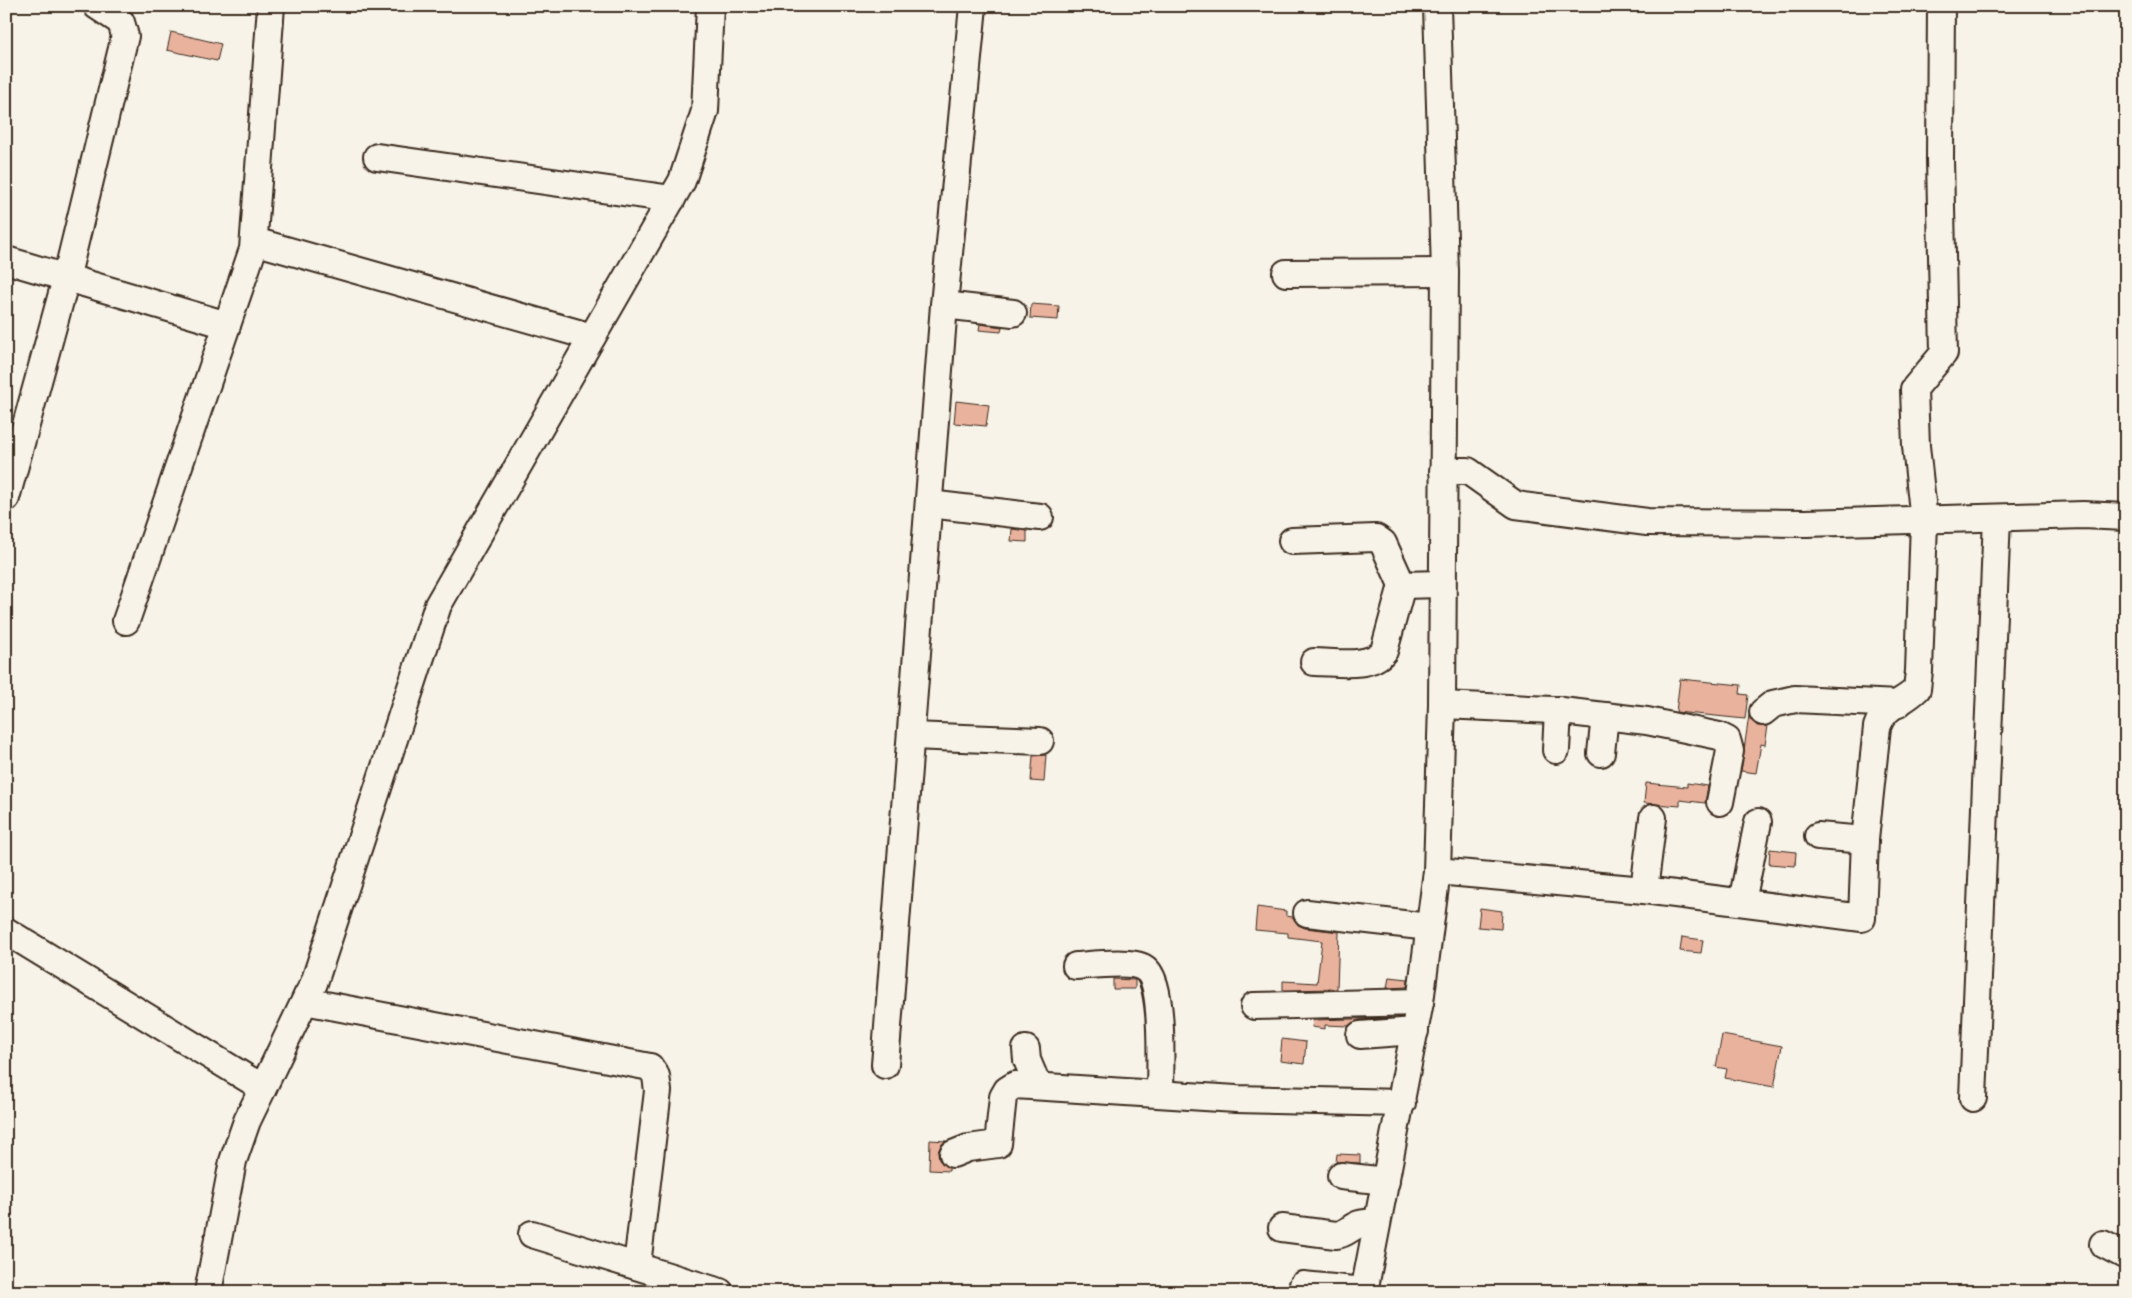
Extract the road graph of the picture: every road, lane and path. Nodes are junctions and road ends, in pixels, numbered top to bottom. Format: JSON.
{"nodes":[{"id":1,"x":97,"y":6,"type":"edge"},
{"id":2,"x":271,"y":6,"type":"edge"},
{"id":3,"x":710,"y":6,"type":"edge"},
{"id":4,"x":973,"y":6,"type":"edge"},
{"id":5,"x":1437,"y":6,"type":"edge"},
{"id":6,"x":1942,"y":6,"type":"edge"},
{"id":7,"x":377,"y":157,"type":"dead end"},
{"id":8,"x":672,"y":199,"type":"junction"},
{"id":9,"x":254,"y":241,"type":"junction"},
{"id":10,"x":6,"y":260,"type":"edge"},
{"id":11,"x":1445,"y":272,"type":"junction"},
{"id":12,"x":1286,"y":273,"type":"dead end"},
{"id":13,"x":66,"y":279,"type":"junction"},
{"id":14,"x":944,"y":305,"type":"junction"},
{"id":15,"x":1013,"y":313,"type":"dead end"},
{"id":16,"x":227,"y":325,"type":"junction"},
{"id":17,"x":592,"y":337,"type":"junction"},
{"id":18,"x":1443,"y":470,"type":"junction"},
{"id":19,"x":6,"y":498,"type":"edge"},
{"id":20,"x":929,"y":504,"type":"junction"},
{"id":21,"x":1040,"y":516,"type":"dead end"},
{"id":22,"x":2126,"y":517,"type":"edge"},
{"id":23,"x":1997,"y":518,"type":"junction"},
{"id":24,"x":1924,"y":520,"type":"junction"},
{"id":25,"x":1292,"y":541,"type":"dead end"},
{"id":26,"x":1442,"y":584,"type":"junction"},
{"id":27,"x":1402,"y":585,"type":"junction"},
{"id":28,"x":126,"y":621,"type":"dead end"},
{"id":29,"x":1314,"y":662,"type":"dead end"},
{"id":30,"x":1898,"y":704,"type":"junction"},
{"id":31,"x":1442,"y":705,"type":"junction"},
{"id":32,"x":1558,"y":710,"type":"junction"},
{"id":33,"x":1763,"y":712,"type":"dead end"},
{"id":34,"x":1605,"y":716,"type":"junction"},
{"id":35,"x":911,"y":736,"type":"junction"},
{"id":36,"x":1040,"y":741,"type":"dead end"},
{"id":37,"x":1556,"y":750,"type":"dead end"},
{"id":38,"x":1601,"y":753,"type":"dead end"},
{"id":39,"x":1720,"y":802,"type":"dead end"},
{"id":40,"x":1653,"y":818,"type":"dead end"},
{"id":41,"x":1758,"y":822,"type":"dead end"},
{"id":42,"x":1818,"y":836,"type":"dead end"},
{"id":43,"x":1865,"y":840,"type":"junction"},
{"id":44,"x":1436,"y":870,"type":"junction"},
{"id":45,"x":1644,"y":890,"type":"junction"},
{"id":46,"x":1742,"y":902,"type":"junction"},
{"id":47,"x":1308,"y":913,"type":"dead end"},
{"id":48,"x":1429,"y":927,"type":"junction"},
{"id":49,"x":6,"y":931,"type":"edge"},
{"id":50,"x":1076,"y":966,"type":"dead end"},
{"id":51,"x":307,"y":996,"type":"junction"},
{"id":52,"x":1420,"y":1002,"type":"junction"},
{"id":53,"x":1254,"y":1006,"type":"dead end"},
{"id":54,"x":1415,"y":1031,"type":"junction"},
{"id":55,"x":1360,"y":1036,"type":"dead end"},
{"id":56,"x":1026,"y":1049,"type":"dead end"},
{"id":57,"x":885,"y":1065,"type":"dead end"},
{"id":58,"x":1038,"y":1086,"type":"junction"},
{"id":59,"x":263,"y":1088,"type":"junction"},
{"id":60,"x":1160,"y":1094,"type":"junction"},
{"id":61,"x":1973,"y":1098,"type":"dead end"},
{"id":62,"x":1402,"y":1103,"type":"junction"},
{"id":63,"x":953,"y":1154,"type":"dead end"},
{"id":64,"x":1341,"y":1176,"type":"dead end"},
{"id":65,"x":1386,"y":1181,"type":"junction"},
{"id":66,"x":1378,"y":1222,"type":"junction"},
{"id":67,"x":1282,"y":1228,"type":"dead end"},
{"id":68,"x":532,"y":1234,"type":"dead end"},
{"id":69,"x":2103,"y":1244,"type":"dead end"},
{"id":70,"x":2126,"y":1256,"type":"edge"},
{"id":71,"x":638,"y":1265,"type":"junction"},
{"id":72,"x":1303,"y":1285,"type":"dead end"},
{"id":73,"x":1364,"y":1291,"type":"edge"},
{"id":74,"x":208,"y":1292,"type":"edge"},
{"id":75,"x":720,"y":1292,"type":"edge"}],
"edges":[{"from":1,"to":13,"type":"street"},
{"from":2,"to":9,"type":"street"},
{"from":3,"to":8,"type":"street"},
{"from":4,"to":14,"type":"street"},
{"from":5,"to":11,"type":"street"},
{"from":6,"to":24,"type":"street"},
{"from":7,"to":8,"type":"street"},
{"from":8,"to":17,"type":"street"},
{"from":9,"to":16,"type":"street"},
{"from":9,"to":17,"type":"street"},
{"from":10,"to":13,"type":"street"},
{"from":11,"to":12,"type":"street"},
{"from":11,"to":18,"type":"street"},
{"from":13,"to":16,"type":"street"},
{"from":13,"to":19,"type":"street"},
{"from":14,"to":15,"type":"street"},
{"from":14,"to":20,"type":"street"},
{"from":16,"to":28,"type":"street"},
{"from":17,"to":51,"type":"street"},
{"from":18,"to":24,"type":"street"},
{"from":18,"to":26,"type":"street"},
{"from":20,"to":21,"type":"street"},
{"from":20,"to":35,"type":"street"},
{"from":22,"to":23,"type":"street"},
{"from":23,"to":24,"type":"street"},
{"from":23,"to":61,"type":"street"},
{"from":24,"to":30,"type":"street"},
{"from":25,"to":27,"type":"street"},
{"from":26,"to":27,"type":"street"},
{"from":26,"to":31,"type":"street"},
{"from":27,"to":29,"type":"street"},
{"from":30,"to":33,"type":"street"},
{"from":30,"to":43,"type":"street"},
{"from":31,"to":32,"type":"street"},
{"from":31,"to":44,"type":"street"},
{"from":32,"to":34,"type":"street"},
{"from":32,"to":37,"type":"street"},
{"from":34,"to":38,"type":"street"},
{"from":34,"to":39,"type":"street"},
{"from":35,"to":36,"type":"street"},
{"from":35,"to":57,"type":"street"},
{"from":40,"to":45,"type":"street"},
{"from":41,"to":46,"type":"street"},
{"from":42,"to":43,"type":"street"},
{"from":43,"to":46,"type":"street"},
{"from":44,"to":45,"type":"street"},
{"from":44,"to":48,"type":"street"},
{"from":45,"to":46,"type":"street"},
{"from":47,"to":48,"type":"street"},
{"from":48,"to":52,"type":"street"},
{"from":49,"to":59,"type":"street"},
{"from":50,"to":60,"type":"street"},
{"from":51,"to":59,"type":"street"},
{"from":51,"to":71,"type":"street"},
{"from":52,"to":53,"type":"street"},
{"from":52,"to":54,"type":"street"},
{"from":54,"to":55,"type":"street"},
{"from":54,"to":62,"type":"street"},
{"from":56,"to":58,"type":"street"},
{"from":58,"to":60,"type":"street"},
{"from":58,"to":63,"type":"street"},
{"from":59,"to":74,"type":"street"},
{"from":60,"to":62,"type":"street"},
{"from":62,"to":65,"type":"street"},
{"from":64,"to":65,"type":"street"},
{"from":65,"to":66,"type":"street"},
{"from":66,"to":67,"type":"street"},
{"from":66,"to":73,"type":"street"},
{"from":68,"to":71,"type":"street"},
{"from":69,"to":70,"type":"street"},
{"from":71,"to":75,"type":"street"},
{"from":72,"to":73,"type":"street"}]}
